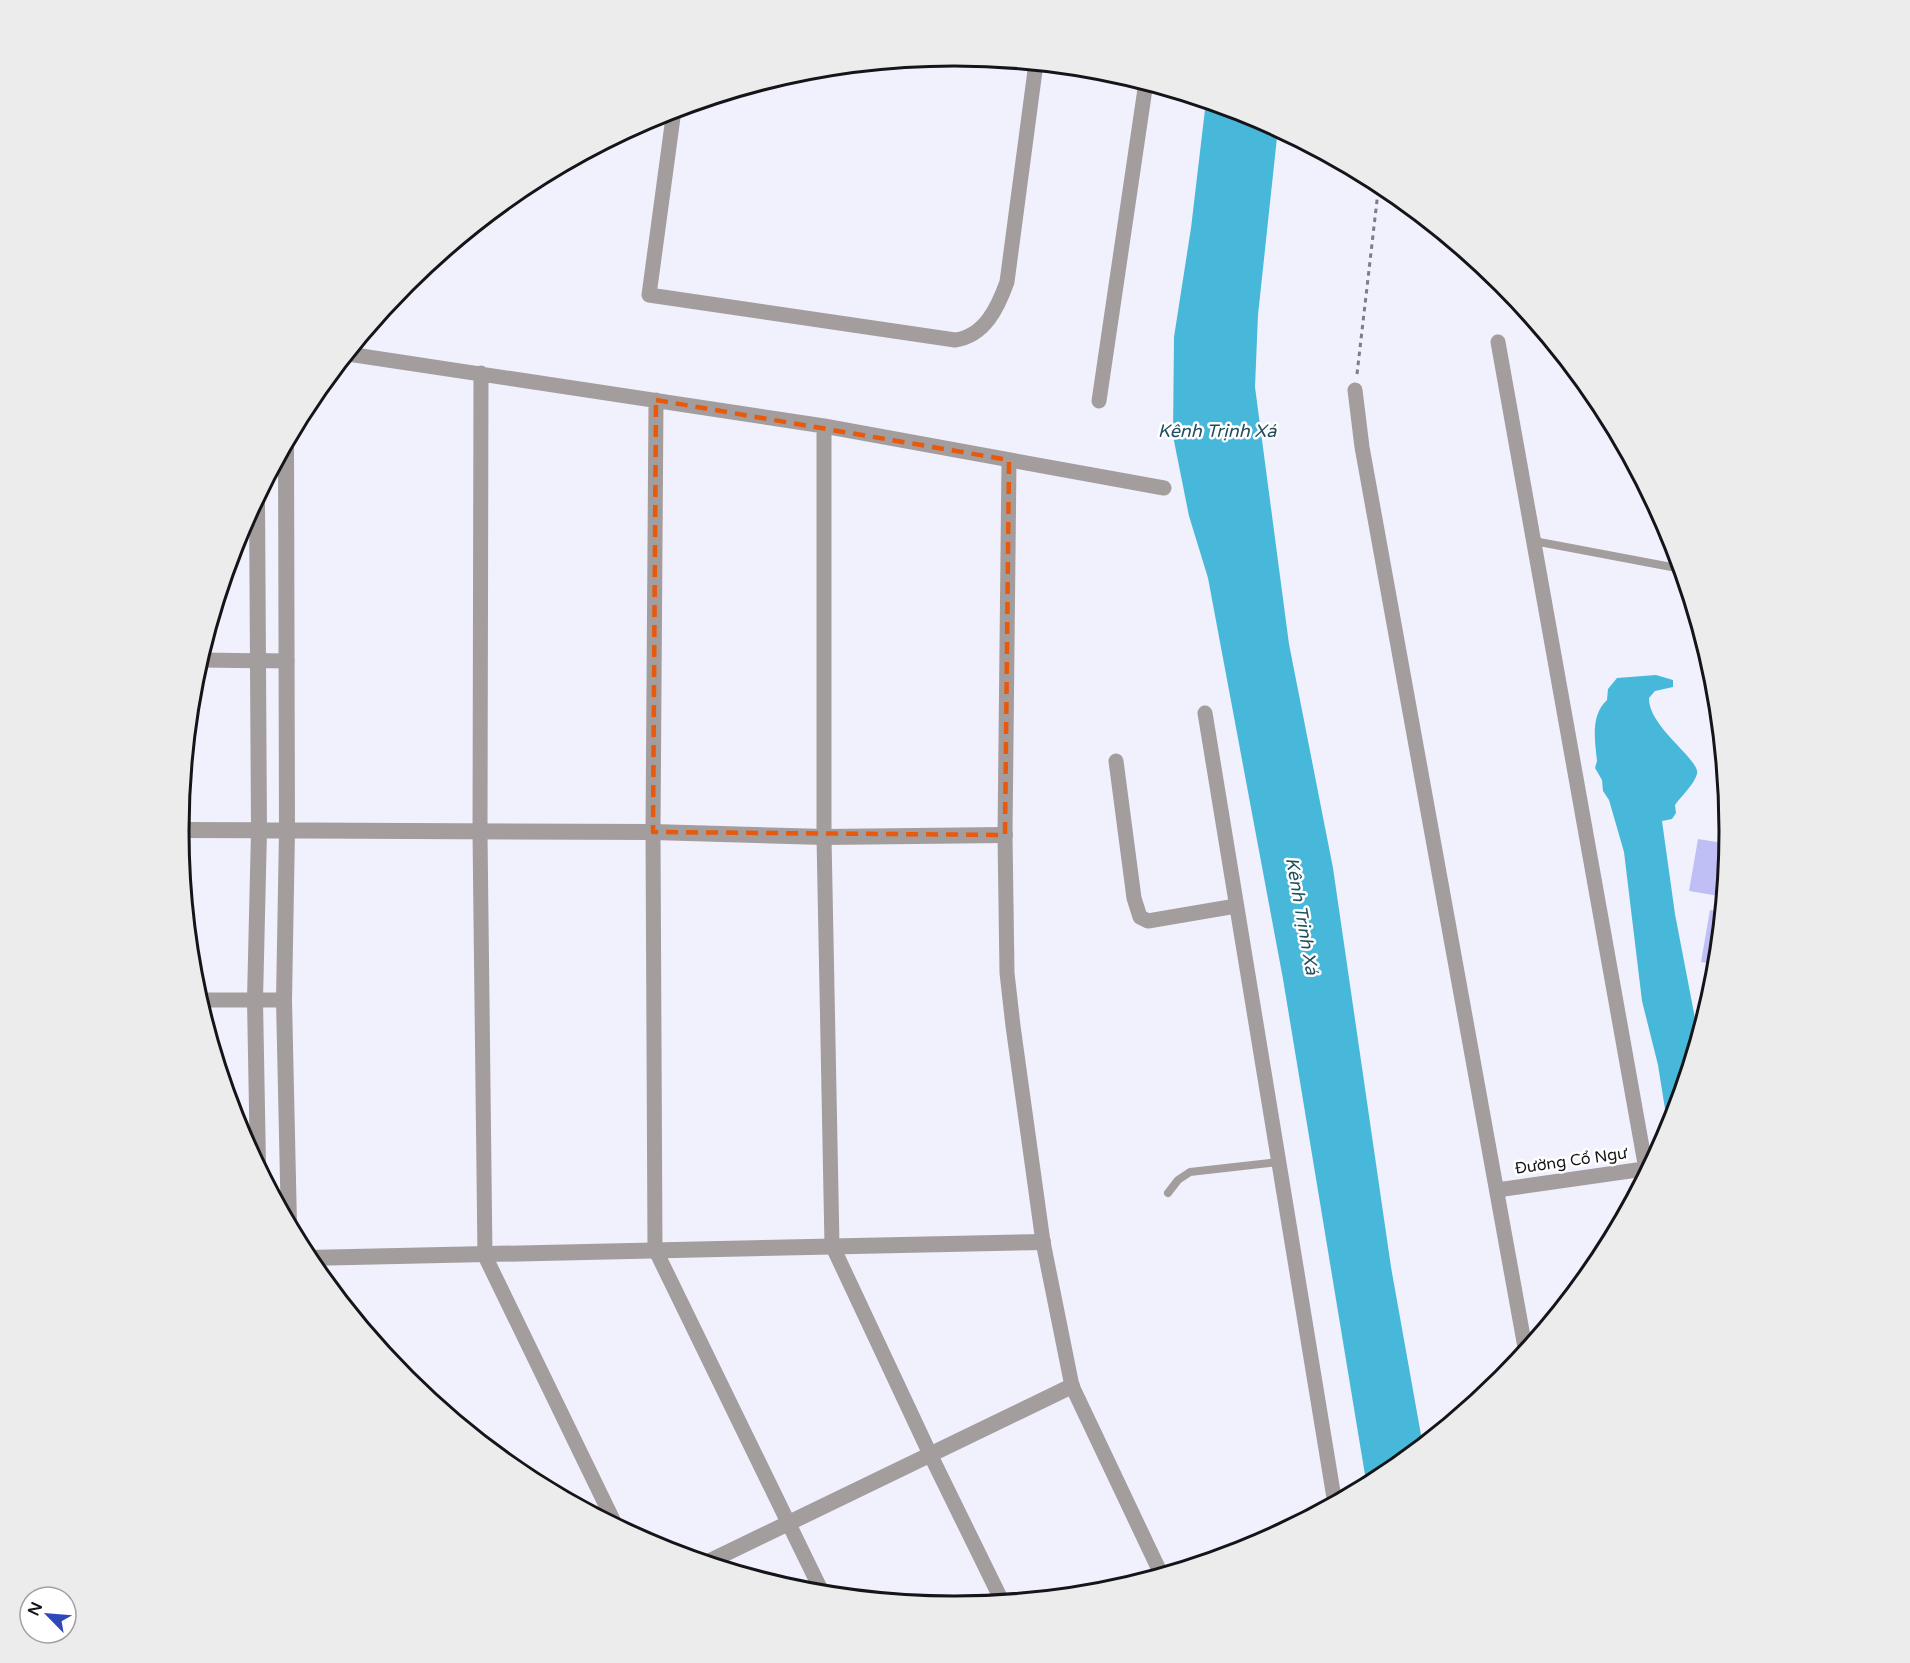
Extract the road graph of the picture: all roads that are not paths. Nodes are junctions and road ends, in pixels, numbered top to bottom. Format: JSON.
{"nodes":[{"id":1,"x":1035,"y":71,"type":"edge"},
{"id":2,"x":1145,"y":90,"type":"edge"},
{"id":3,"x":674,"y":120,"type":"edge"},
{"id":4,"x":1498,"y":342,"type":"dead end"},
{"id":5,"x":356,"y":355,"type":"edge"},
{"id":6,"x":481,"y":373,"type":"junction"},
{"id":7,"x":1355,"y":390,"type":"road end"},
{"id":8,"x":656,"y":400,"type":"junction"},
{"id":9,"x":1099,"y":401,"type":"dead end"},
{"id":10,"x":824,"y":426,"type":"junction"},
{"id":11,"x":286,"y":460,"type":"edge"},
{"id":12,"x":1009,"y":460,"type":"junction"},
{"id":13,"x":1164,"y":488,"type":"dead end"},
{"id":14,"x":258,"y":517,"type":"edge"},
{"id":15,"x":1533,"y":541,"type":"junction"},
{"id":16,"x":1673,"y":567,"type":"edge"},
{"id":17,"x":209,"y":660,"type":"edge"},
{"id":18,"x":256,"y":661,"type":"junction"},
{"id":19,"x":287,"y":661,"type":"junction"},
{"id":20,"x":1205,"y":713,"type":"dead end"},
{"id":21,"x":1116,"y":761,"type":"dead end"},
{"id":22,"x":189,"y":830,"type":"edge"},
{"id":23,"x":259,"y":831,"type":"junction"},
{"id":24,"x":287,"y":832,"type":"junction"},
{"id":25,"x":653,"y":832,"type":"junction"},
{"id":26,"x":480,"y":833,"type":"junction"},
{"id":27,"x":1005,"y":835,"type":"junction"},
{"id":28,"x":824,"y":837,"type":"junction"},
{"id":29,"x":1236,"y":906,"type":"junction"},
{"id":30,"x":209,"y":1000,"type":"edge"},
{"id":31,"x":255,"y":1000,"type":"junction"},
{"id":32,"x":284,"y":1000,"type":"junction"},
{"id":33,"x":258,"y":1146,"type":"edge"},
{"id":34,"x":1646,"y":1161,"type":"edge"},
{"id":35,"x":1278,"y":1162,"type":"junction"},
{"id":36,"x":1641,"y":1172,"type":"edge"},
{"id":37,"x":1497,"y":1190,"type":"junction"},
{"id":38,"x":1168,"y":1193,"type":"dead end"},
{"id":39,"x":290,"y":1210,"type":"edge"},
{"id":40,"x":1043,"y":1242,"type":"junction"},
{"id":41,"x":832,"y":1245,"type":"junction"},
{"id":42,"x":655,"y":1249,"type":"junction"},
{"id":43,"x":485,"y":1256,"type":"junction"},
{"id":44,"x":320,"y":1258,"type":"edge"},
{"id":45,"x":1524,"y":1343,"type":"edge"},
{"id":46,"x":1072,"y":1386,"type":"junction"},
{"id":47,"x":930,"y":1454,"type":"junction"},
{"id":48,"x":1334,"y":1496,"type":"edge"},
{"id":49,"x":611,"y":1515,"type":"edge"},
{"id":50,"x":788,"y":1522,"type":"junction"},
{"id":51,"x":716,"y":1558,"type":"edge"},
{"id":52,"x":1159,"y":1569,"type":"edge"},
{"id":53,"x":818,"y":1584,"type":"edge"},
{"id":54,"x":999,"y":1595,"type":"edge"}],
"edges":[{"from":1,"to":3,"type":"street"},
{"from":2,"to":9,"type":"street"},
{"from":4,"to":15,"type":"street"},
{"from":5,"to":6,"type":"street"},
{"from":6,"to":8,"type":"street"},
{"from":6,"to":26,"type":"street"},
{"from":7,"to":37,"type":"street"},
{"from":8,"to":10,"type":"street"},
{"from":8,"to":25,"type":"street"},
{"from":10,"to":12,"type":"street"},
{"from":10,"to":28,"type":"street"},
{"from":11,"to":19,"type":"street"},
{"from":12,"to":13,"type":"street"},
{"from":12,"to":27,"type":"street"},
{"from":14,"to":18,"type":"street"},
{"from":15,"to":16,"type":"lane"},
{"from":15,"to":34,"type":"street"},
{"from":17,"to":18,"type":"street"},
{"from":18,"to":19,"type":"street"},
{"from":18,"to":23,"type":"street"},
{"from":19,"to":24,"type":"street"},
{"from":20,"to":29,"type":"street"},
{"from":21,"to":29,"type":"street"},
{"from":22,"to":23,"type":"street"},
{"from":23,"to":24,"type":"street"},
{"from":23,"to":31,"type":"street"},
{"from":24,"to":26,"type":"street"},
{"from":24,"to":32,"type":"street"},
{"from":25,"to":26,"type":"street"},
{"from":25,"to":28,"type":"street"},
{"from":25,"to":42,"type":"street"},
{"from":26,"to":43,"type":"street"},
{"from":27,"to":28,"type":"street"},
{"from":27,"to":40,"type":"street"},
{"from":28,"to":41,"type":"street"},
{"from":29,"to":35,"type":"street"},
{"from":30,"to":31,"type":"street"},
{"from":31,"to":32,"type":"street"},
{"from":31,"to":33,"type":"street"},
{"from":32,"to":39,"type":"street"},
{"from":35,"to":38,"type":"lane"},
{"from":35,"to":48,"type":"street"},
{"from":36,"to":37,"type":"street","name":"Đường Cổ Ngư"},
{"from":37,"to":45,"type":"street"},
{"from":40,"to":41,"type":"street"},
{"from":40,"to":46,"type":"street"},
{"from":41,"to":42,"type":"street"},
{"from":41,"to":47,"type":"street"},
{"from":42,"to":43,"type":"street"},
{"from":42,"to":50,"type":"street"},
{"from":43,"to":44,"type":"street"},
{"from":43,"to":49,"type":"street"},
{"from":46,"to":47,"type":"street"},
{"from":46,"to":52,"type":"street"},
{"from":47,"to":50,"type":"street"},
{"from":47,"to":54,"type":"street"},
{"from":50,"to":51,"type":"street"},
{"from":50,"to":53,"type":"street"}]}
